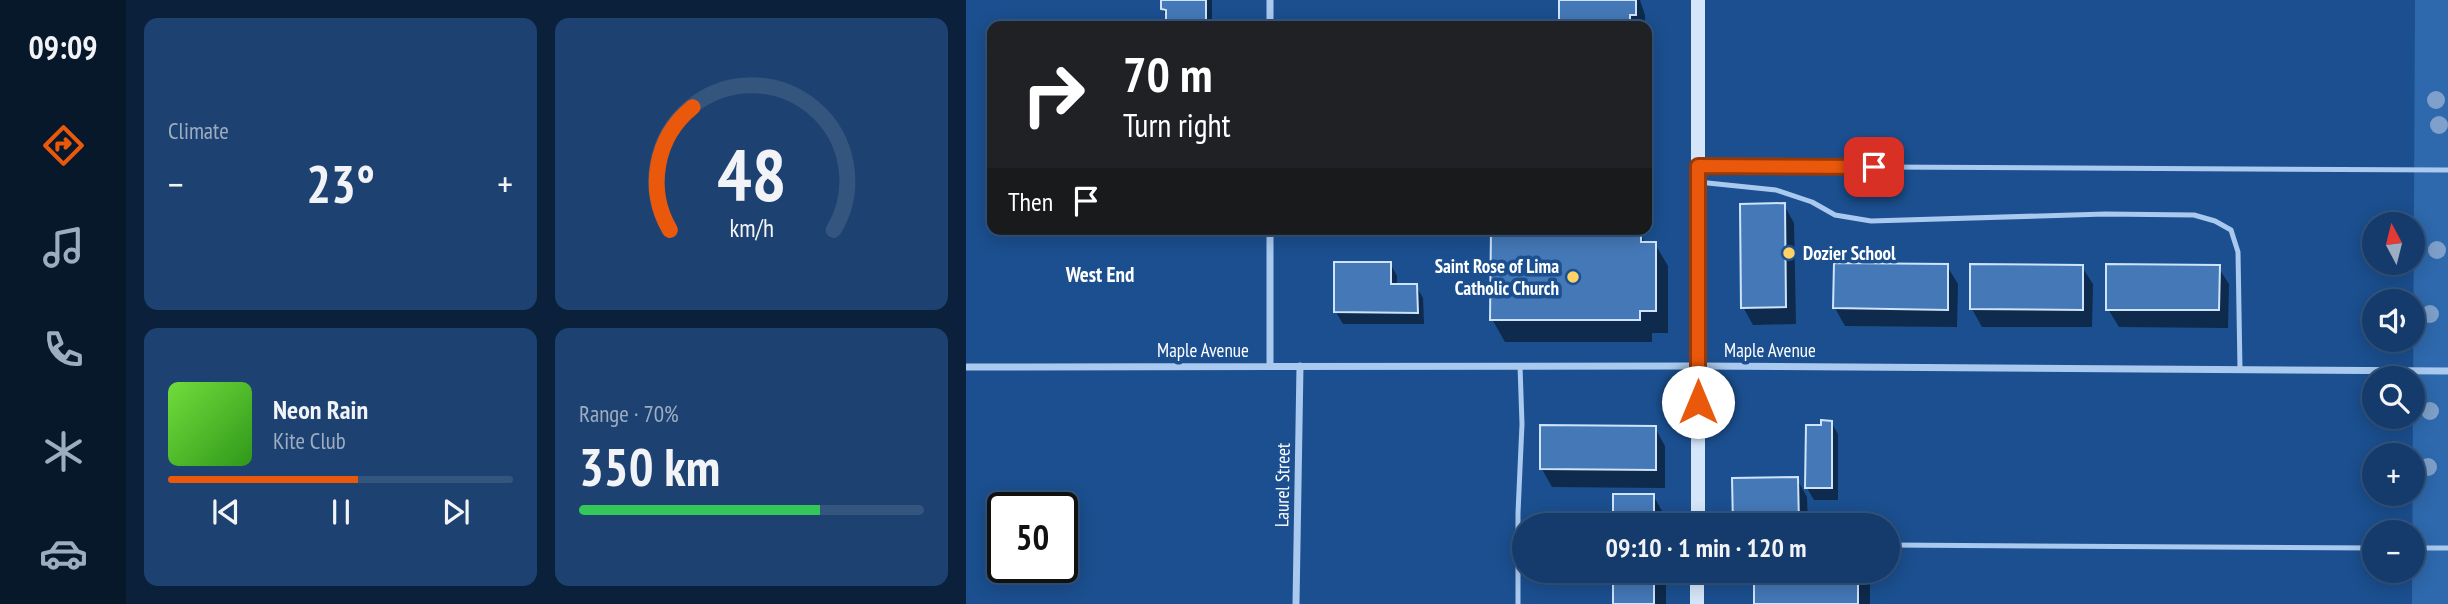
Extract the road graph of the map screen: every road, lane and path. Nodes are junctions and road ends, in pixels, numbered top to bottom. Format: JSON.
{"nodes":[{"id":1,"x":1270,"y":0,"type":"edge"},
{"id":2,"x":1698,"y":0,"type":"edge"},
{"id":3,"x":1270,"y":21,"type":"edge"},
{"id":4,"x":1698,"y":166,"type":"junction"},
{"id":5,"x":2448,"y":170,"type":"edge"},
{"id":6,"x":1698,"y":182,"type":"junction"},
{"id":7,"x":1270,"y":235,"type":"edge"},
{"id":8,"x":1270,"y":366,"type":"junction"},
{"id":9,"x":1300,"y":366,"type":"junction"},
{"id":10,"x":1520,"y":366,"type":"junction"},
{"id":11,"x":1698,"y":366,"type":"junction"},
{"id":12,"x":966,"y":367,"type":"edge"},
{"id":13,"x":2241,"y":369,"type":"junction"},
{"id":14,"x":2448,"y":371,"type":"edge"},
{"id":15,"x":1698,"y":513,"type":"edge"},
{"id":16,"x":1900,"y":545,"type":"edge"},
{"id":17,"x":2362,"y":548,"type":"edge"},
{"id":18,"x":2425,"y":548,"type":"edge"},
{"id":19,"x":2448,"y":548,"type":"edge"},
{"id":20,"x":1697,"y":583,"type":"edge"},
{"id":21,"x":1296,"y":604,"type":"edge"},
{"id":22,"x":1518,"y":604,"type":"edge"},
{"id":23,"x":1697,"y":604,"type":"edge"}],
"edges":[{"from":1,"to":3,"type":"street"},
{"from":2,"to":4,"type":"main road"},
{"from":4,"to":5,"type":"lane"},
{"from":4,"to":6,"type":"main road"},
{"from":6,"to":11,"type":"main road"},
{"from":6,"to":13,"type":"lane"},
{"from":7,"to":8,"type":"street"},
{"from":8,"to":9,"type":"street","name":"Maple Avenue"},
{"from":8,"to":12,"type":"street","name":"Maple Avenue"},
{"from":9,"to":10,"type":"street","name":"Maple Avenue"},
{"from":9,"to":21,"type":"street","name":"Laurel Street"},
{"from":10,"to":11,"type":"street","name":"Maple Avenue"},
{"from":10,"to":22,"type":"lane"},
{"from":11,"to":13,"type":"street","name":"Maple Avenue"},
{"from":11,"to":15,"type":"main road"},
{"from":13,"to":14,"type":"street","name":"Maple Avenue"},
{"from":16,"to":17,"type":"lane"},
{"from":18,"to":19,"type":"lane"},
{"from":20,"to":23,"type":"main road"}]}
